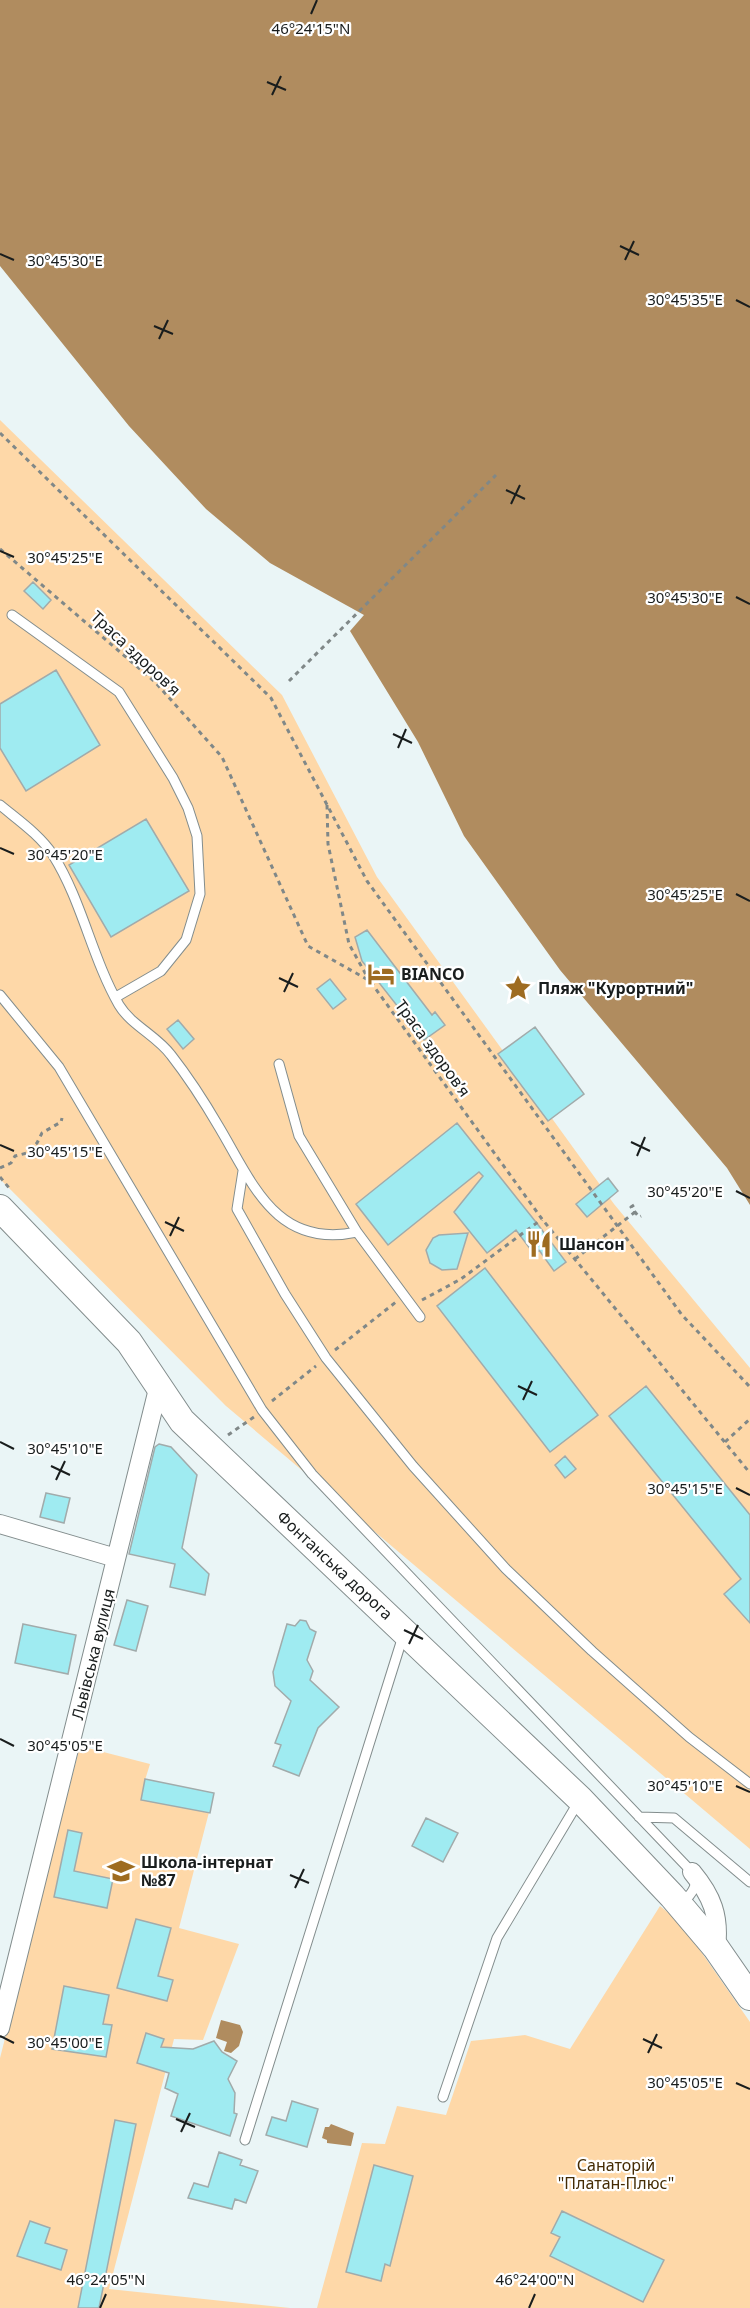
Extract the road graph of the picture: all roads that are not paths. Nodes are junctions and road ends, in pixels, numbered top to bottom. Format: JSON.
{"nodes":[{"id":1,"x":12,"y":615,"type":"dead end"},
{"id":2,"x":0,"y":805,"type":"edge"},
{"id":3,"x":0,"y":995,"type":"edge"},
{"id":4,"x":116,"y":997,"type":"junction"},
{"id":5,"x":279,"y":1064,"type":"dead end"},
{"id":6,"x":243,"y":1171,"type":"junction"},
{"id":7,"x":0,"y":1208,"type":"edge"},
{"id":8,"x":357,"y":1232,"type":"junction"},
{"id":9,"x":420,"y":1317,"type":"dead end"},
{"id":10,"x":159,"y":1385,"type":"junction"},
{"id":11,"x":0,"y":1524,"type":"edge"},
{"id":12,"x":116,"y":1558,"type":"junction"},
{"id":13,"x":405,"y":1631,"type":"junction"},
{"id":14,"x":750,"y":1784,"type":"edge"},
{"id":15,"x":580,"y":1799,"type":"junction"},
{"id":16,"x":639,"y":1817,"type":"junction"},
{"id":17,"x":692,"y":1872,"type":"junction"},
{"id":18,"x":750,"y":1882,"type":"edge"},
{"id":19,"x":672,"y":1896,"type":"junction"},
{"id":20,"x":716,"y":1948,"type":"junction"},
{"id":21,"x":750,"y":1997,"type":"edge"},
{"id":22,"x":0,"y":2028,"type":"edge"},
{"id":23,"x":443,"y":2097,"type":"dead end"},
{"id":24,"x":245,"y":2140,"type":"dead end"}],
"edges":[{"from":1,"to":4,"type":"lane"},
{"from":2,"to":4,"type":"lane"},
{"from":3,"to":16,"type":"lane"},
{"from":4,"to":6,"type":"lane"},
{"from":5,"to":8,"type":"lane"},
{"from":6,"to":8,"type":"lane"},
{"from":6,"to":14,"type":"lane"},
{"from":7,"to":10,"type":"main road","name":"Фонтанська дорога"},
{"from":8,"to":9,"type":"lane"},
{"from":10,"to":12,"type":"street","name":"Львівська вулиця"},
{"from":10,"to":13,"type":"main road","name":"Фонтанська дорога"},
{"from":11,"to":12,"type":"street"},
{"from":12,"to":22,"type":"street","name":"Львівська вулиця"},
{"from":13,"to":15,"type":"main road","name":"Фонтанська дорога"},
{"from":13,"to":24,"type":"lane"},
{"from":15,"to":19,"type":"main road","name":"Фонтанська дорога"},
{"from":15,"to":23,"type":"lane"},
{"from":16,"to":17,"type":"lane"},
{"from":16,"to":18,"type":"lane"},
{"from":17,"to":19,"type":"lane"},
{"from":17,"to":20,"type":"street"},
{"from":19,"to":20,"type":"main road","name":"Фонтанська дорога"},
{"from":20,"to":21,"type":"main road","name":"Фонтанська дорога"}]}
